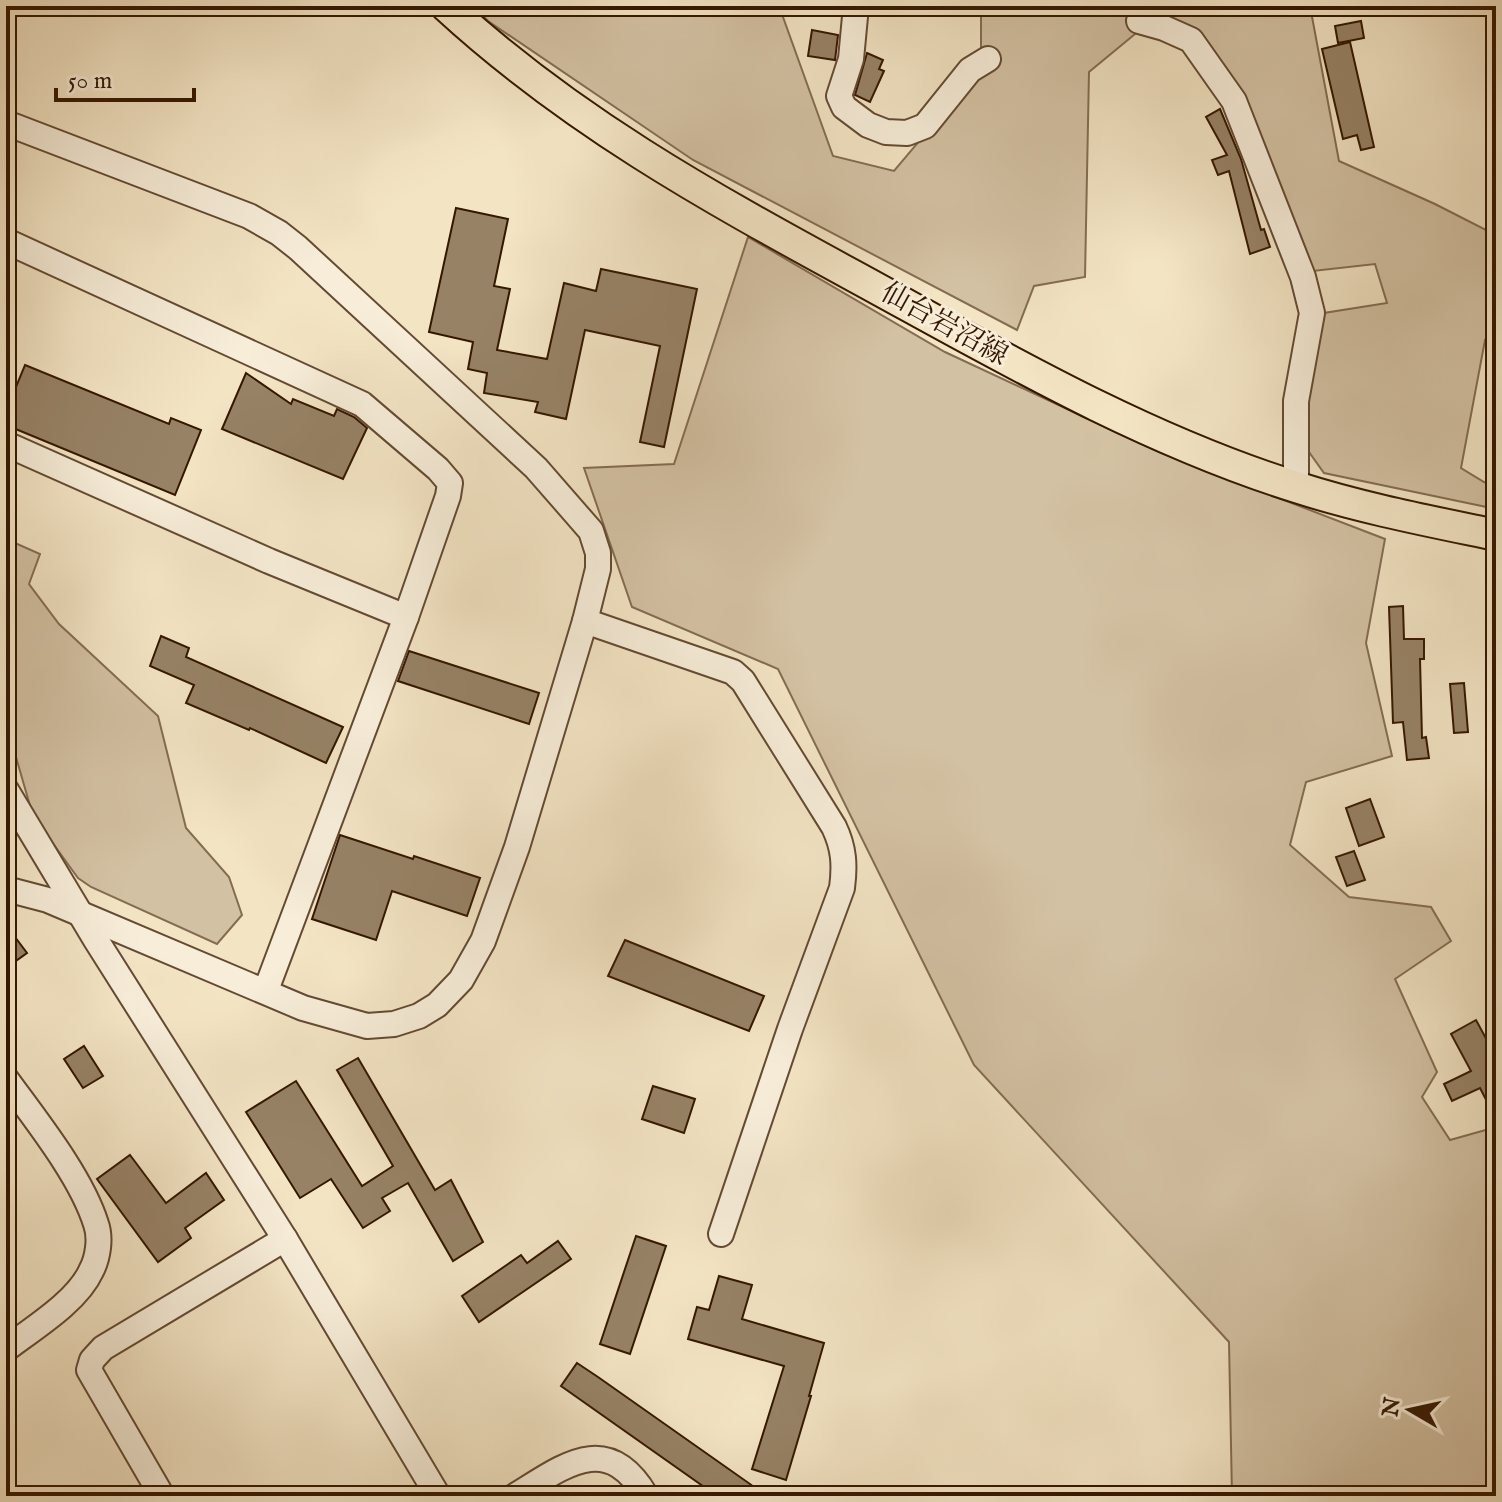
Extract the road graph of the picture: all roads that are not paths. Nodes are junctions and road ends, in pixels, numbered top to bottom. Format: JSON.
{"nodes":[{"id":1,"x":446,"y":6,"type":"edge"},
{"id":2,"x":856,"y":6,"type":"edge"},
{"id":3,"x":1139,"y":21,"type":"dead end"},
{"id":4,"x":988,"y":59,"type":"dead end"},
{"id":5,"x":6,"y":123,"type":"edge"},
{"id":6,"x":6,"y":241,"type":"edge"},
{"id":7,"x":6,"y":444,"type":"edge"},
{"id":8,"x":1296,"y":488,"type":"junction"},
{"id":9,"x":1496,"y":535,"type":"edge"},
{"id":10,"x":406,"y":617,"type":"junction"},
{"id":11,"x":585,"y":621,"type":"junction"},
{"id":12,"x":6,"y":790,"type":"edge"},
{"id":13,"x":6,"y":889,"type":"edge"},
{"id":14,"x":80,"y":913,"type":"junction"},
{"id":15,"x":266,"y":990,"type":"junction"},
{"id":16,"x":6,"y":1079,"type":"edge"},
{"id":17,"x":721,"y":1234,"type":"dead end"},
{"id":18,"x":285,"y":1239,"type":"junction"},
{"id":19,"x":6,"y":1349,"type":"edge"},
{"id":20,"x":162,"y":1496,"type":"edge"},
{"id":21,"x":438,"y":1496,"type":"edge"},
{"id":22,"x":515,"y":1496,"type":"edge"},
{"id":23,"x":646,"y":1496,"type":"edge"}],
"edges":[{"from":1,"to":8,"type":"main road","name":"仙台岩沼線"},
{"from":2,"to":4,"type":"street"},
{"from":3,"to":8,"type":"street"},
{"from":5,"to":11,"type":"street"},
{"from":6,"to":10,"type":"street"},
{"from":7,"to":10,"type":"street"},
{"from":8,"to":9,"type":"main road","name":"仙台岩沼線"},
{"from":10,"to":15,"type":"street"},
{"from":11,"to":15,"type":"street"},
{"from":11,"to":17,"type":"street"},
{"from":12,"to":14,"type":"street"},
{"from":13,"to":14,"type":"street"},
{"from":14,"to":15,"type":"street"},
{"from":14,"to":18,"type":"street"},
{"from":16,"to":19,"type":"street"},
{"from":18,"to":20,"type":"street"},
{"from":18,"to":21,"type":"street"},
{"from":22,"to":23,"type":"street"}]}
